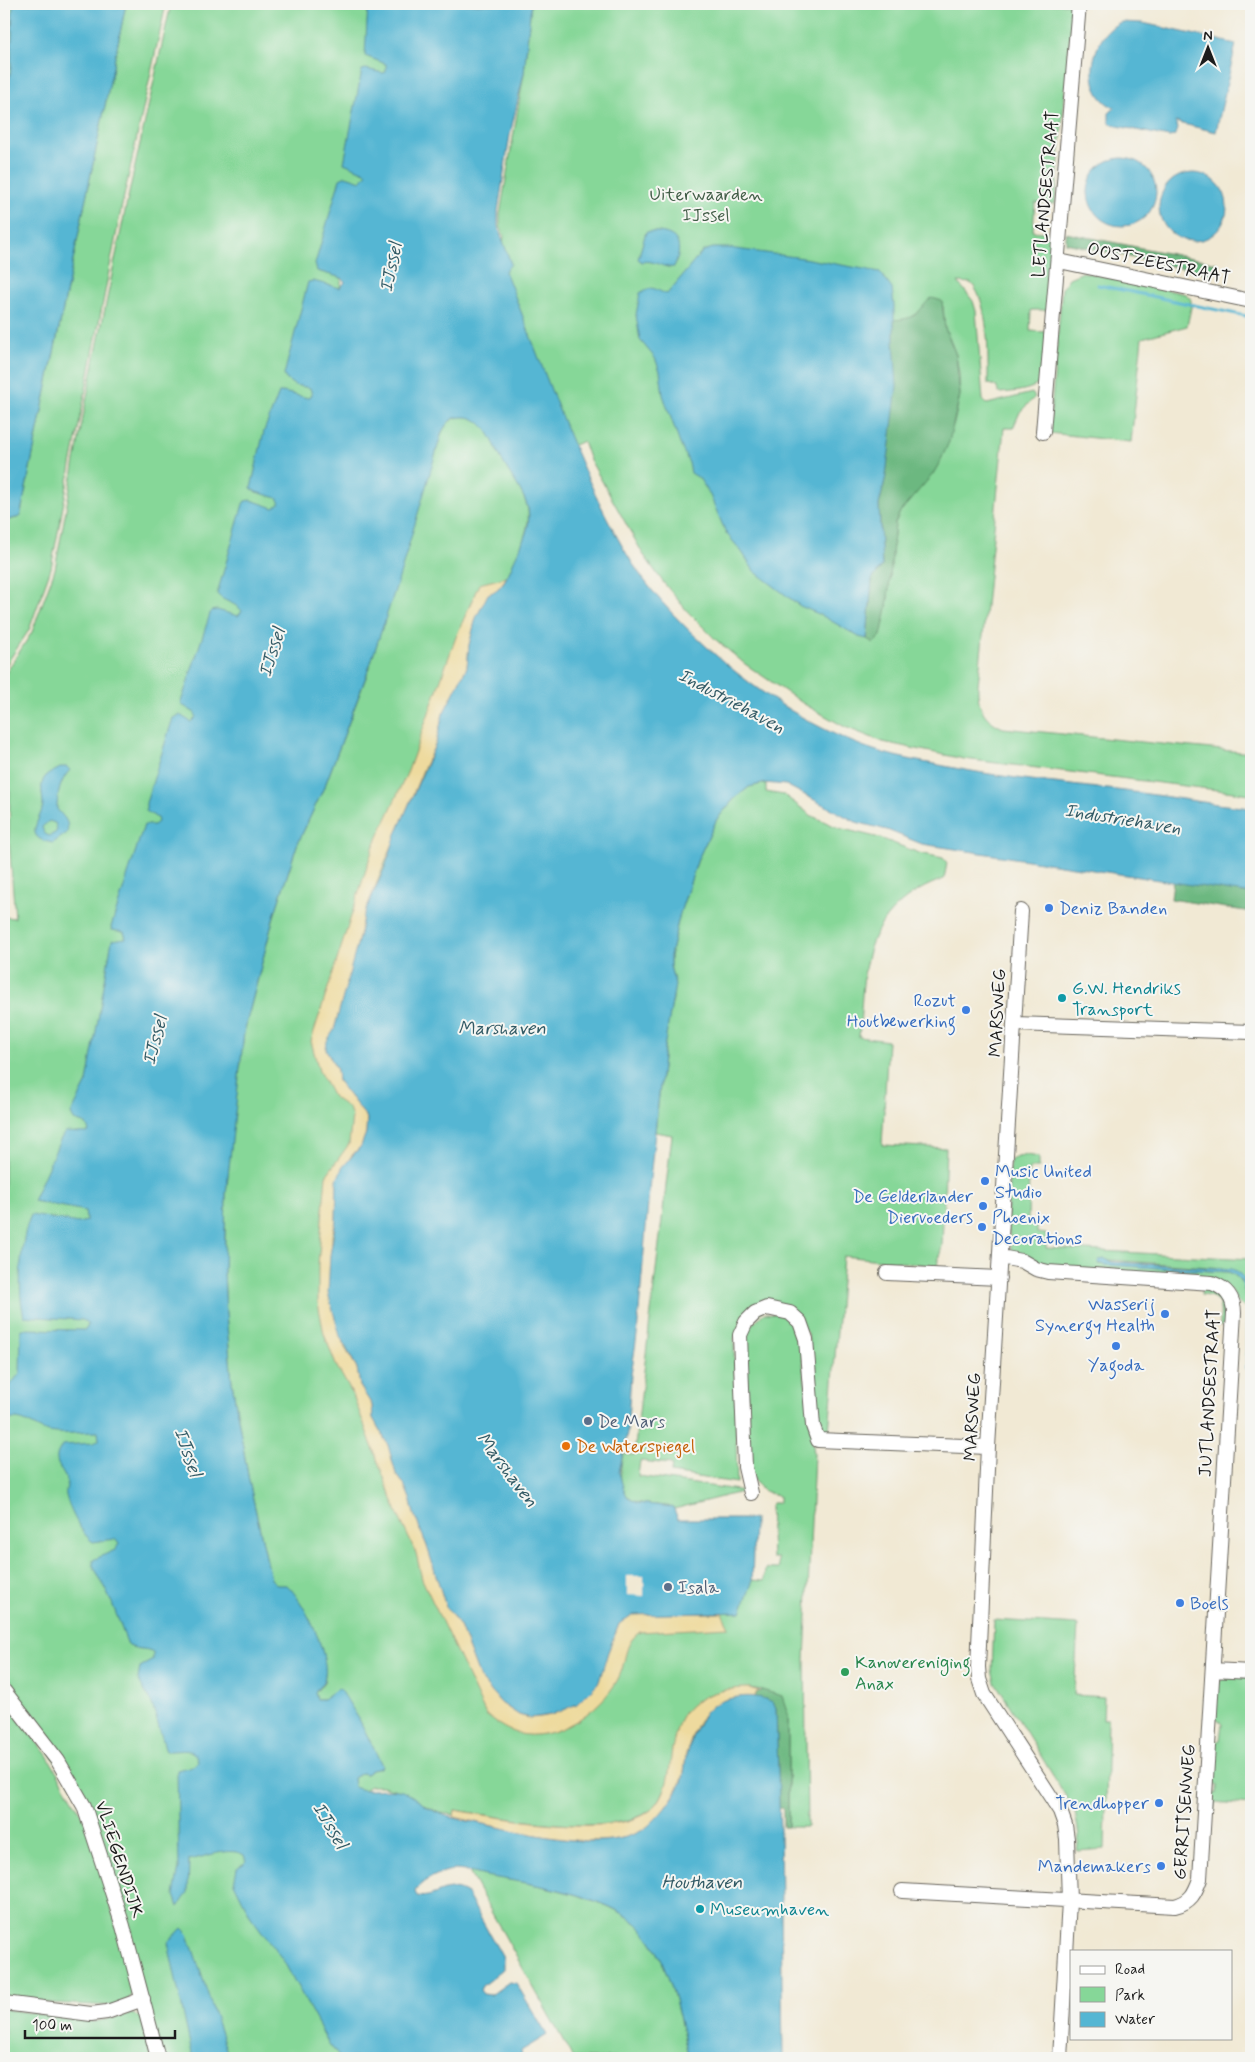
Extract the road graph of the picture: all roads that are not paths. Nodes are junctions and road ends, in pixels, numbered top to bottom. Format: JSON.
{"nodes":[{"id":1,"x":1079,"y":4,"type":"edge"},
{"id":2,"x":1059,"y":261,"type":"junction"},
{"id":3,"x":1251,"y":301,"type":"edge"},
{"id":4,"x":1043,"y":432,"type":"dead end"},
{"id":5,"x":1022,"y":911,"type":"dead end"},
{"id":6,"x":1015,"y":1024,"type":"junction"},
{"id":7,"x":1251,"y":1032,"type":"edge"},
{"id":8,"x":1000,"y":1257,"type":"junction"},
{"id":9,"x":887,"y":1273,"type":"dead end"},
{"id":10,"x":998,"y":1278,"type":"junction"},
{"id":11,"x":988,"y":1447,"type":"junction"},
{"id":12,"x":751,"y":1493,"type":"dead end"},
{"id":13,"x":1213,"y":1670,"type":"junction"},
{"id":14,"x":1251,"y":1672,"type":"edge"},
{"id":15,"x":4,"y":1691,"type":"edge"},
{"id":16,"x":902,"y":1891,"type":"dead end"},
{"id":17,"x":1069,"y":1901,"type":"junction"},
{"id":18,"x":142,"y":1999,"type":"junction"},
{"id":19,"x":4,"y":2003,"type":"edge"},
{"id":20,"x":158,"y":2058,"type":"edge"},
{"id":21,"x":1060,"y":2058,"type":"edge"}],
"edges":[{"from":1,"to":2,"type":"street","name":"LETLANDSESTRAAT"},
{"from":2,"to":3,"type":"street","name":"OOSTZEESTRAAT"},
{"from":2,"to":4,"type":"street","name":"LETLANDSESTRAAT"},
{"from":5,"to":6,"type":"street","name":"MARSWEG"},
{"from":6,"to":7,"type":"street"},
{"from":6,"to":8,"type":"street","name":"MARSWEG"},
{"from":8,"to":10,"type":"street","name":"MARSWEG"},
{"from":8,"to":13,"type":"street","name":"JUTLANDSESTRAAT"},
{"from":9,"to":10,"type":"street"},
{"from":10,"to":11,"type":"street","name":"MARSWEG"},
{"from":11,"to":12,"type":"street"},
{"from":11,"to":17,"type":"street","name":"MARSWEG"},
{"from":13,"to":14,"type":"street"},
{"from":13,"to":17,"type":"street","name":"GERRITSENWEG"},
{"from":15,"to":18,"type":"street","name":"VLIEGENDIJK"},
{"from":16,"to":17,"type":"street","name":"GERRITSENWEG"},
{"from":17,"to":21,"type":"street","name":"MARSWEG"},
{"from":18,"to":19,"type":"street"},
{"from":18,"to":20,"type":"street","name":"VLIEGENDIJK"}]}
